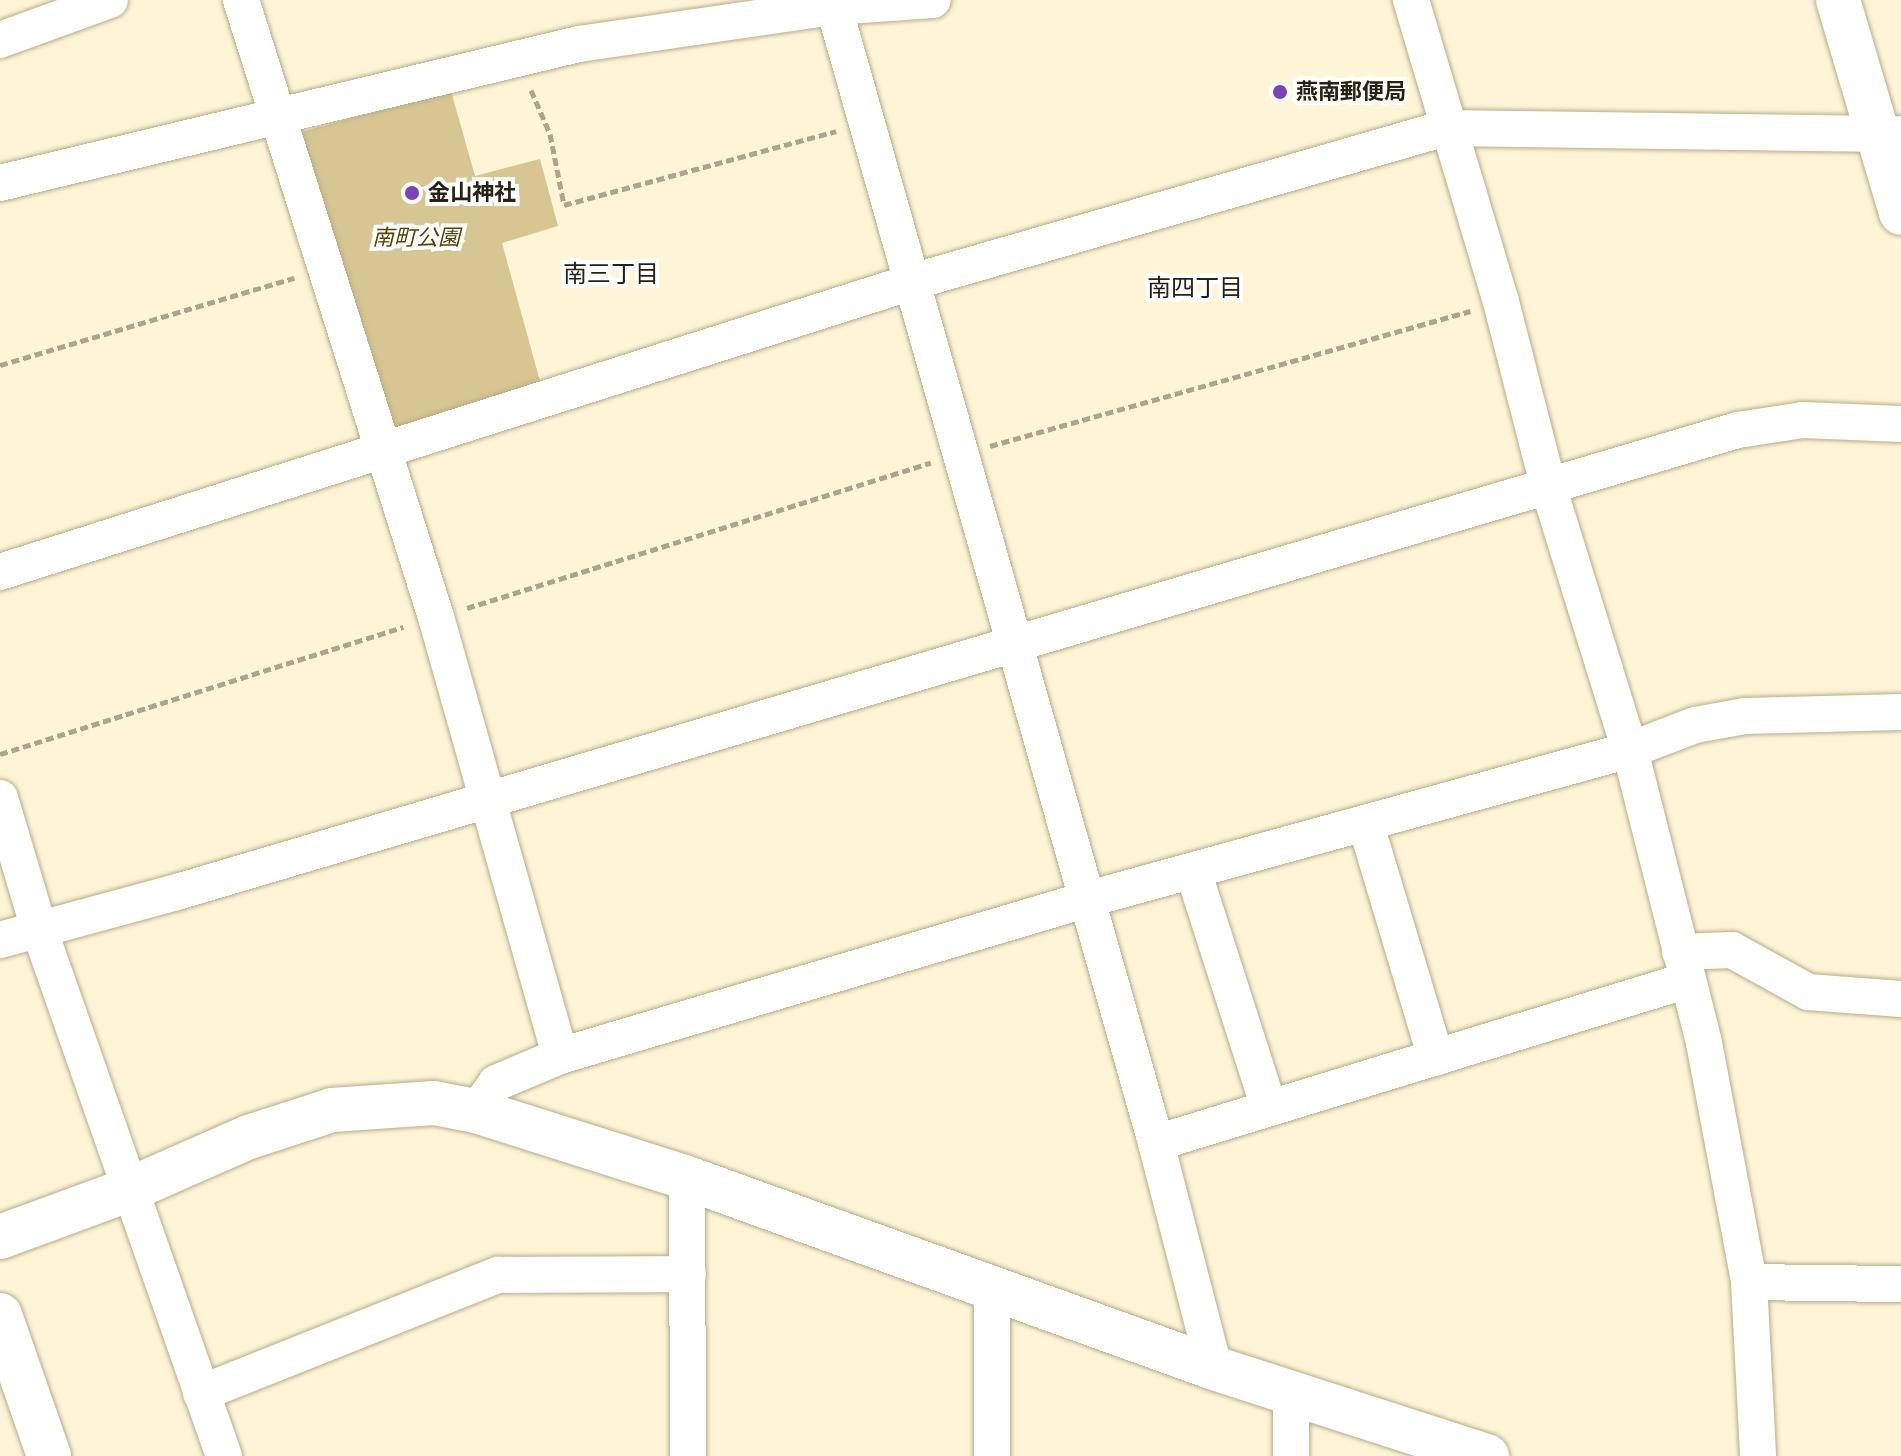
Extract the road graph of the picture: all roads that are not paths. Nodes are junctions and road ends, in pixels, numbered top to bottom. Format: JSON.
{"nodes":[{"id":1,"x":110,"y":0,"type":"edge"},
{"id":2,"x":241,"y":0,"type":"edge"},
{"id":3,"x":933,"y":0,"type":"edge"},
{"id":4,"x":1411,"y":0,"type":"edge"},
{"id":5,"x":1838,"y":0,"type":"edge"},
{"id":6,"x":833,"y":3,"type":"edge"},
{"id":7,"x":0,"y":40,"type":"edge"},
{"id":8,"x":275,"y":116,"type":"junction"},
{"id":9,"x":1446,"y":128,"type":"junction"},
{"id":10,"x":1890,"y":134,"type":"edge"},
{"id":11,"x":0,"y":183,"type":"edge"},
{"id":12,"x":1901,"y":213,"type":"edge"},
{"id":13,"x":912,"y":282,"type":"junction"},
{"id":14,"x":1901,"y":424,"type":"edge"},
{"id":15,"x":382,"y":447,"type":"junction"},
{"id":16,"x":1549,"y":489,"type":"junction"},
{"id":17,"x":0,"y":572,"type":"edge"},
{"id":18,"x":1015,"y":642,"type":"junction"},
{"id":19,"x":1901,"y":712,"type":"edge"},
{"id":20,"x":1630,"y":750,"type":"junction"},
{"id":21,"x":0,"y":798,"type":"edge"},
{"id":22,"x":484,"y":799,"type":"junction"},
{"id":23,"x":1366,"y":825,"type":"junction"},
{"id":24,"x":1193,"y":871,"type":"junction"},
{"id":25,"x":1085,"y":900,"type":"junction"},
{"id":26,"x":39,"y":929,"type":"junction"},
{"id":27,"x":0,"y":940,"type":"edge"},
{"id":28,"x":1684,"y":966,"type":"junction"},
{"id":29,"x":1901,"y":999,"type":"edge"},
{"id":30,"x":560,"y":1056,"type":"junction"},
{"id":31,"x":1436,"y":1058,"type":"junction"},
{"id":32,"x":1269,"y":1108,"type":"junction"},
{"id":33,"x":476,"y":1111,"type":"junction"},
{"id":34,"x":1156,"y":1143,"type":"junction"},
{"id":35,"x":687,"y":1178,"type":"junction"},
{"id":36,"x":128,"y":1190,"type":"junction"},
{"id":37,"x":0,"y":1237,"type":"edge"},
{"id":38,"x":688,"y":1274,"type":"junction"},
{"id":39,"x":1749,"y":1282,"type":"junction"},
{"id":40,"x":1901,"y":1284,"type":"edge"},
{"id":41,"x":992,"y":1290,"type":"junction"},
{"id":42,"x":0,"y":1315,"type":"edge"},
{"id":43,"x":1214,"y":1368,"type":"junction"},
{"id":44,"x":201,"y":1393,"type":"junction"},
{"id":45,"x":1291,"y":1393,"type":"junction"},
{"id":46,"x":49,"y":1456,"type":"edge"},
{"id":47,"x":224,"y":1456,"type":"edge"},
{"id":48,"x":688,"y":1456,"type":"edge"},
{"id":49,"x":992,"y":1456,"type":"edge"},
{"id":50,"x":1291,"y":1456,"type":"edge"},
{"id":51,"x":1487,"y":1456,"type":"edge"},
{"id":52,"x":1758,"y":1456,"type":"edge"}],
"edges":[{"from":1,"to":7,"type":"street"},
{"from":2,"to":8,"type":"street"},
{"from":3,"to":6,"type":"street"},
{"from":4,"to":9,"type":"street"},
{"from":5,"to":10,"type":"main road"},
{"from":6,"to":8,"type":"street"},
{"from":6,"to":13,"type":"street"},
{"from":8,"to":11,"type":"street"},
{"from":8,"to":15,"type":"street"},
{"from":9,"to":10,"type":"street"},
{"from":9,"to":13,"type":"street"},
{"from":9,"to":16,"type":"street"},
{"from":10,"to":12,"type":"main road"},
{"from":13,"to":15,"type":"street"},
{"from":13,"to":18,"type":"street"},
{"from":14,"to":16,"type":"street"},
{"from":15,"to":17,"type":"street"},
{"from":15,"to":22,"type":"street"},
{"from":16,"to":18,"type":"street"},
{"from":16,"to":20,"type":"street"},
{"from":18,"to":22,"type":"street"},
{"from":18,"to":25,"type":"street"},
{"from":19,"to":20,"type":"street"},
{"from":20,"to":23,"type":"street"},
{"from":20,"to":28,"type":"street"},
{"from":21,"to":26,"type":"street"},
{"from":22,"to":26,"type":"street"},
{"from":22,"to":30,"type":"street"},
{"from":23,"to":24,"type":"street"},
{"from":23,"to":31,"type":"street"},
{"from":24,"to":25,"type":"street"},
{"from":24,"to":32,"type":"street"},
{"from":25,"to":30,"type":"street"},
{"from":25,"to":34,"type":"street"},
{"from":26,"to":27,"type":"street"},
{"from":26,"to":36,"type":"street"},
{"from":28,"to":29,"type":"street"},
{"from":28,"to":31,"type":"street"},
{"from":28,"to":39,"type":"street"},
{"from":30,"to":33,"type":"street"},
{"from":31,"to":32,"type":"street"},
{"from":32,"to":34,"type":"street"},
{"from":33,"to":35,"type":"main road"},
{"from":33,"to":36,"type":"main road"},
{"from":34,"to":43,"type":"street"},
{"from":35,"to":38,"type":"street"},
{"from":35,"to":41,"type":"main road"},
{"from":36,"to":37,"type":"main road"},
{"from":36,"to":44,"type":"street"},
{"from":38,"to":44,"type":"street"},
{"from":38,"to":48,"type":"street"},
{"from":39,"to":40,"type":"street"},
{"from":39,"to":52,"type":"street"},
{"from":41,"to":43,"type":"main road"},
{"from":41,"to":49,"type":"street"},
{"from":42,"to":46,"type":"main road"},
{"from":43,"to":45,"type":"main road"},
{"from":44,"to":47,"type":"street"},
{"from":45,"to":50,"type":"street"},
{"from":45,"to":51,"type":"main road"}]}
